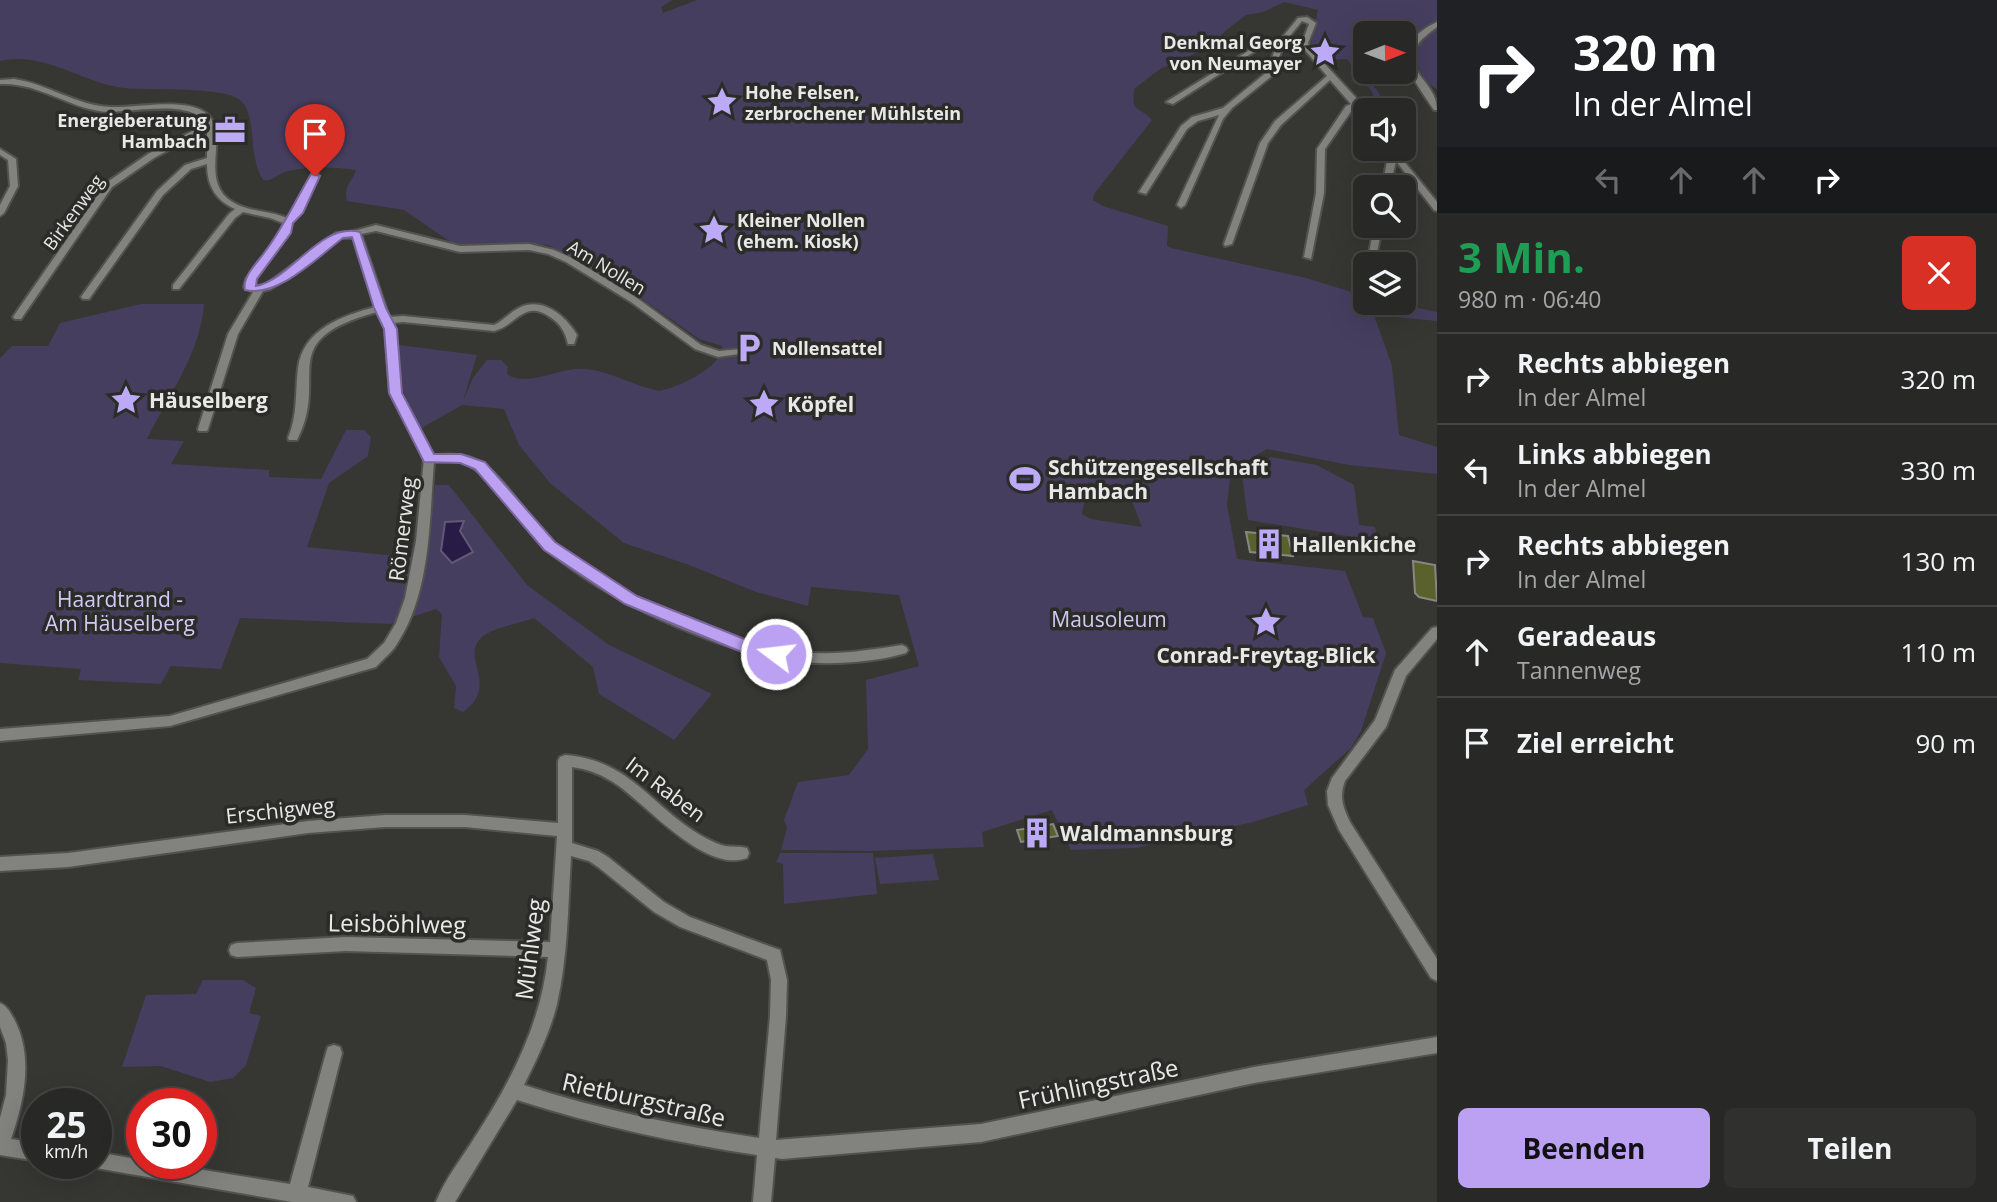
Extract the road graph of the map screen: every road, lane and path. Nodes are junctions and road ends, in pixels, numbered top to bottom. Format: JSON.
{"nodes":[{"id":1,"x":1437,"y":24,"type":"edge"},
{"id":2,"x":1284,"y":40,"type":"junction"},
{"id":3,"x":1332,"y":75,"type":"junction"},
{"id":4,"x":0,"y":82,"type":"edge"},
{"id":5,"x":1353,"y":99,"type":"edge"},
{"id":6,"x":1170,"y":102,"type":"dead end"},
{"id":7,"x":1353,"y":106,"type":"edge"},
{"id":8,"x":1437,"y":108,"type":"edge"},
{"id":9,"x":1226,"y":110,"type":"junction"},
{"id":10,"x":210,"y":125,"type":"junction"},
{"id":11,"x":0,"y":151,"type":"edge"},
{"id":12,"x":211,"y":160,"type":"junction"},
{"id":13,"x":1398,"y":161,"type":"edge"},
{"id":14,"x":315,"y":176,"type":"dead end"},
{"id":15,"x":1143,"y":192,"type":"dead end"},
{"id":16,"x":1181,"y":205,"type":"dead end"},
{"id":17,"x":1437,"y":208,"type":"edge"},
{"id":18,"x":241,"y":209,"type":"junction"},
{"id":19,"x":0,"y":213,"type":"edge"},
{"id":20,"x":288,"y":222,"type":"junction"},
{"id":21,"x":354,"y":233,"type":"junction"},
{"id":22,"x":1228,"y":244,"type":"dead end"},
{"id":23,"x":1308,"y":257,"type":"dead end"},
{"id":24,"x":176,"y":287,"type":"dead end"},
{"id":25,"x":259,"y":290,"type":"junction"},
{"id":26,"x":86,"y":297,"type":"dead end"},
{"id":27,"x":380,"y":308,"type":"junction"},
{"id":28,"x":18,"y":317,"type":"dead end"},
{"id":29,"x":386,"y":320,"type":"junction"},
{"id":30,"x":570,"y":342,"type":"dead end"},
{"id":31,"x":750,"y":350,"type":"dead end"},
{"id":32,"x":202,"y":429,"type":"dead end"},
{"id":33,"x":293,"y":439,"type":"dead end"},
{"id":34,"x":429,"y":459,"type":"junction"},
{"id":35,"x":1436,"y":631,"type":"edge"},
{"id":36,"x":902,"y":650,"type":"dead end"},
{"id":37,"x":0,"y":735,"type":"edge"},
{"id":38,"x":565,"y":761,"type":"joint"},
{"id":39,"x":565,"y":830,"type":"junction"},
{"id":40,"x":565,"y":848,"type":"junction"},
{"id":41,"x":742,"y":853,"type":"dead end"},
{"id":42,"x":0,"y":864,"type":"edge"},
{"id":43,"x":237,"y":950,"type":"dead end"},
{"id":44,"x":557,"y":950,"type":"junction"},
{"id":45,"x":1437,"y":973,"type":"edge"},
{"id":46,"x":0,"y":1011,"type":"edge"},
{"id":47,"x":1437,"y":1045,"type":"edge"},
{"id":48,"x":334,"y":1053,"type":"dead end"},
{"id":49,"x":513,"y":1090,"type":"junction"},
{"id":50,"x":0,"y":1145,"type":"edge"},
{"id":51,"x":21,"y":1149,"type":"edge"},
{"id":52,"x":766,"y":1149,"type":"junction"},
{"id":53,"x":112,"y":1164,"type":"edge"},
{"id":54,"x":286,"y":1195,"type":"edge"},
{"id":55,"x":347,"y":1202,"type":"edge"},
{"id":56,"x":445,"y":1202,"type":"edge"},
{"id":57,"x":762,"y":1202,"type":"edge"}],
"edges":[{"from":1,"to":8,"type":"street"},
{"from":2,"to":3,"type":"street"},
{"from":2,"to":6,"type":"street"},
{"from":2,"to":9,"type":"street"},
{"from":3,"to":5,"type":"street"},
{"from":3,"to":22,"type":"street"},
{"from":4,"to":10,"type":"street"},
{"from":7,"to":23,"type":"street"},
{"from":9,"to":15,"type":"street"},
{"from":9,"to":16,"type":"street"},
{"from":10,"to":12,"type":"street"},
{"from":10,"to":28,"type":"street","name":"Birkenweg"},
{"from":11,"to":19,"type":"street"},
{"from":12,"to":18,"type":"street"},
{"from":12,"to":26,"type":"street"},
{"from":13,"to":17,"type":"street"},
{"from":14,"to":20,"type":"street"},
{"from":18,"to":20,"type":"street"},
{"from":18,"to":24,"type":"street"},
{"from":20,"to":25,"type":"street"},
{"from":21,"to":25,"type":"street"},
{"from":21,"to":27,"type":"street"},
{"from":21,"to":31,"type":"street","name":"Am Nollen"},
{"from":25,"to":32,"type":"street"},
{"from":27,"to":29,"type":"street"},
{"from":27,"to":33,"type":"street"},
{"from":29,"to":30,"type":"street"},
{"from":29,"to":34,"type":"street"},
{"from":34,"to":36,"type":"street","name":"Römerweg"},
{"from":34,"to":37,"type":"street","name":"Römerweg"},
{"from":35,"to":45,"type":"street"},
{"from":38,"to":39,"type":"street","name":"Mühlweg"},
{"from":38,"to":41,"type":"street","name":"Im Raben"},
{"from":39,"to":40,"type":"street","name":"Mühlweg"},
{"from":39,"to":42,"type":"street","name":"Erschigweg"},
{"from":40,"to":44,"type":"street","name":"Mühlweg"},
{"from":40,"to":52,"type":"street"},
{"from":43,"to":44,"type":"street","name":"Leisböhlweg"},
{"from":44,"to":49,"type":"street","name":"Mühlweg"},
{"from":46,"to":50,"type":"street"},
{"from":47,"to":52,"type":"street","name":"Frühlingstraße"},
{"from":48,"to":54,"type":"street"},
{"from":49,"to":52,"type":"street","name":"Rietburgstraße"},
{"from":49,"to":56,"type":"street","name":"Mühlweg"},
{"from":50,"to":51,"type":"street"},
{"from":52,"to":57,"type":"street"},
{"from":53,"to":54,"type":"street"},
{"from":54,"to":55,"type":"street"}]}
